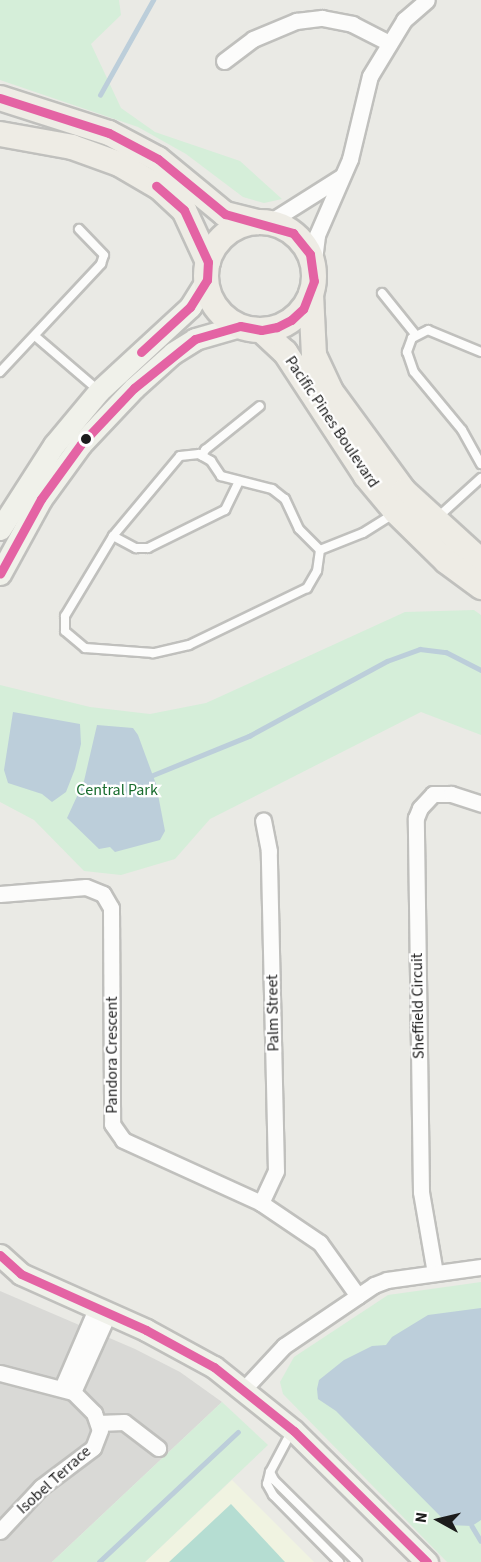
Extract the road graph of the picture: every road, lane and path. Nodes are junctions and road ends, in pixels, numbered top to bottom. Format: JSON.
{"nodes":[{"id":1,"x":427,"y":0,"type":"edge"},
{"id":2,"x":389,"y":43,"type":"junction"},
{"id":3,"x":224,"y":61,"type":"dead end"},
{"id":4,"x":0,"y":98,"type":"edge"},
{"id":5,"x":0,"y":134,"type":"edge"},
{"id":6,"x":340,"y":177,"type":"junction"},
{"id":7,"x":263,"y":222,"type":"junction"},
{"id":8,"x":79,"y":229,"type":"dead end"},
{"id":9,"x":313,"y":268,"type":"junction"},
{"id":10,"x":208,"y":271,"type":"junction"},
{"id":11,"x":382,"y":293,"type":"dead end"},
{"id":12,"x":311,"y":294,"type":"junction"},
{"id":13,"x":250,"y":328,"type":"junction"},
{"id":14,"x":415,"y":334,"type":"junction"},
{"id":15,"x":35,"y":336,"type":"junction"},
{"id":16,"x":481,"y":352,"type":"edge"},
{"id":17,"x":0,"y":372,"type":"edge"},
{"id":18,"x":99,"y":391,"type":"junction"},
{"id":19,"x":260,"y":406,"type":"dead end"},
{"id":20,"x":202,"y":456,"type":"junction"},
{"id":21,"x":481,"y":464,"type":"edge"},
{"id":22,"x":481,"y":478,"type":"edge"},
{"id":23,"x":238,"y":483,"type":"junction"},
{"id":24,"x":396,"y":512,"type":"junction"},
{"id":25,"x":434,"y":521,"type":"junction"},
{"id":26,"x":0,"y":529,"type":"edge"},
{"id":27,"x":113,"y":536,"type":"junction"},
{"id":28,"x":320,"y":550,"type":"junction"},
{"id":29,"x":481,"y":561,"type":"edge"},
{"id":30,"x":0,"y":574,"type":"edge"},
{"id":31,"x":481,"y":587,"type":"edge"},
{"id":32,"x":481,"y":804,"type":"edge"},
{"id":33,"x":263,"y":821,"type":"dead end"},
{"id":34,"x":0,"y":894,"type":"edge"},
{"id":35,"x":261,"y":1203,"type":"junction"},
{"id":36,"x":0,"y":1255,"type":"edge"},
{"id":37,"x":481,"y":1267,"type":"edge"},
{"id":38,"x":10,"y":1273,"type":"edge"},
{"id":39,"x":435,"y":1273,"type":"junction"},
{"id":40,"x":358,"y":1296,"type":"junction"},
{"id":41,"x":102,"y":1311,"type":"junction"},
{"id":42,"x":0,"y":1373,"type":"edge"},
{"id":43,"x":67,"y":1390,"type":"junction"},
{"id":44,"x":243,"y":1390,"type":"junction"},
{"id":45,"x":98,"y":1423,"type":"junction"},
{"id":46,"x":287,"y":1440,"type":"junction"},
{"id":47,"x":158,"y":1448,"type":"dead end"},
{"id":48,"x":270,"y":1472,"type":"junction"},
{"id":49,"x":0,"y":1532,"type":"edge"},
{"id":50,"x":339,"y":1562,"type":"edge"},
{"id":51,"x":357,"y":1562,"type":"edge"},
{"id":52,"x":409,"y":1562,"type":"edge"},
{"id":53,"x":427,"y":1562,"type":"edge"}],
"edges":[{"from":1,"to":2,"type":"street"},
{"from":2,"to":3,"type":"street"},
{"from":2,"to":6,"type":"street"},
{"from":4,"to":7,"type":"main road"},
{"from":5,"to":10,"type":"main road"},
{"from":6,"to":7,"type":"street"},
{"from":6,"to":9,"type":"street"},
{"from":7,"to":9,"type":"main road"},
{"from":7,"to":10,"type":"main road"},
{"from":8,"to":15,"type":"lane"},
{"from":9,"to":12,"type":"main road"},
{"from":10,"to":13,"type":"main road"},
{"from":10,"to":18,"type":"street"},
{"from":11,"to":14,"type":"lane"},
{"from":12,"to":13,"type":"main road"},
{"from":12,"to":25,"type":"main road","name":"Pacific Pines Boulevard"},
{"from":13,"to":24,"type":"main road","name":"Pacific Pines Boulevard"},
{"from":13,"to":30,"type":"street"},
{"from":14,"to":16,"type":"lane"},
{"from":14,"to":21,"type":"lane"},
{"from":15,"to":17,"type":"lane"},
{"from":15,"to":18,"type":"lane"},
{"from":18,"to":26,"type":"street"},
{"from":19,"to":20,"type":"lane"},
{"from":20,"to":23,"type":"lane"},
{"from":20,"to":27,"type":"lane"},
{"from":22,"to":25,"type":"lane"},
{"from":23,"to":27,"type":"lane"},
{"from":23,"to":28,"type":"lane"},
{"from":24,"to":28,"type":"lane"},
{"from":24,"to":31,"type":"main road","name":"Pacific Pines Boulevard"},
{"from":25,"to":29,"type":"main road","name":"Pacific Pines Boulevard"},
{"from":27,"to":28,"type":"lane"},
{"from":32,"to":39,"type":"street","name":"Sheffield Circuit"},
{"from":33,"to":35,"type":"street","name":"Palm Street"},
{"from":34,"to":35,"type":"street","name":"Pandora Crescent"},
{"from":35,"to":40,"type":"street","name":"Pandora Crescent"},
{"from":36,"to":38,"type":"street"},
{"from":37,"to":39,"type":"street"},
{"from":38,"to":41,"type":"street"},
{"from":39,"to":40,"type":"street"},
{"from":40,"to":44,"type":"street"},
{"from":41,"to":43,"type":"street"},
{"from":41,"to":44,"type":"street"},
{"from":42,"to":43,"type":"street"},
{"from":43,"to":45,"type":"street","name":"Isobel Terrace"},
{"from":44,"to":46,"type":"street"},
{"from":44,"to":53,"type":"street"},
{"from":45,"to":47,"type":"street","name":"Isobel Terrace"},
{"from":45,"to":49,"type":"street","name":"Isobel Terrace"},
{"from":46,"to":48,"type":"lane"},
{"from":46,"to":52,"type":"street"},
{"from":48,"to":50,"type":"lane"},
{"from":48,"to":51,"type":"lane"}]}
